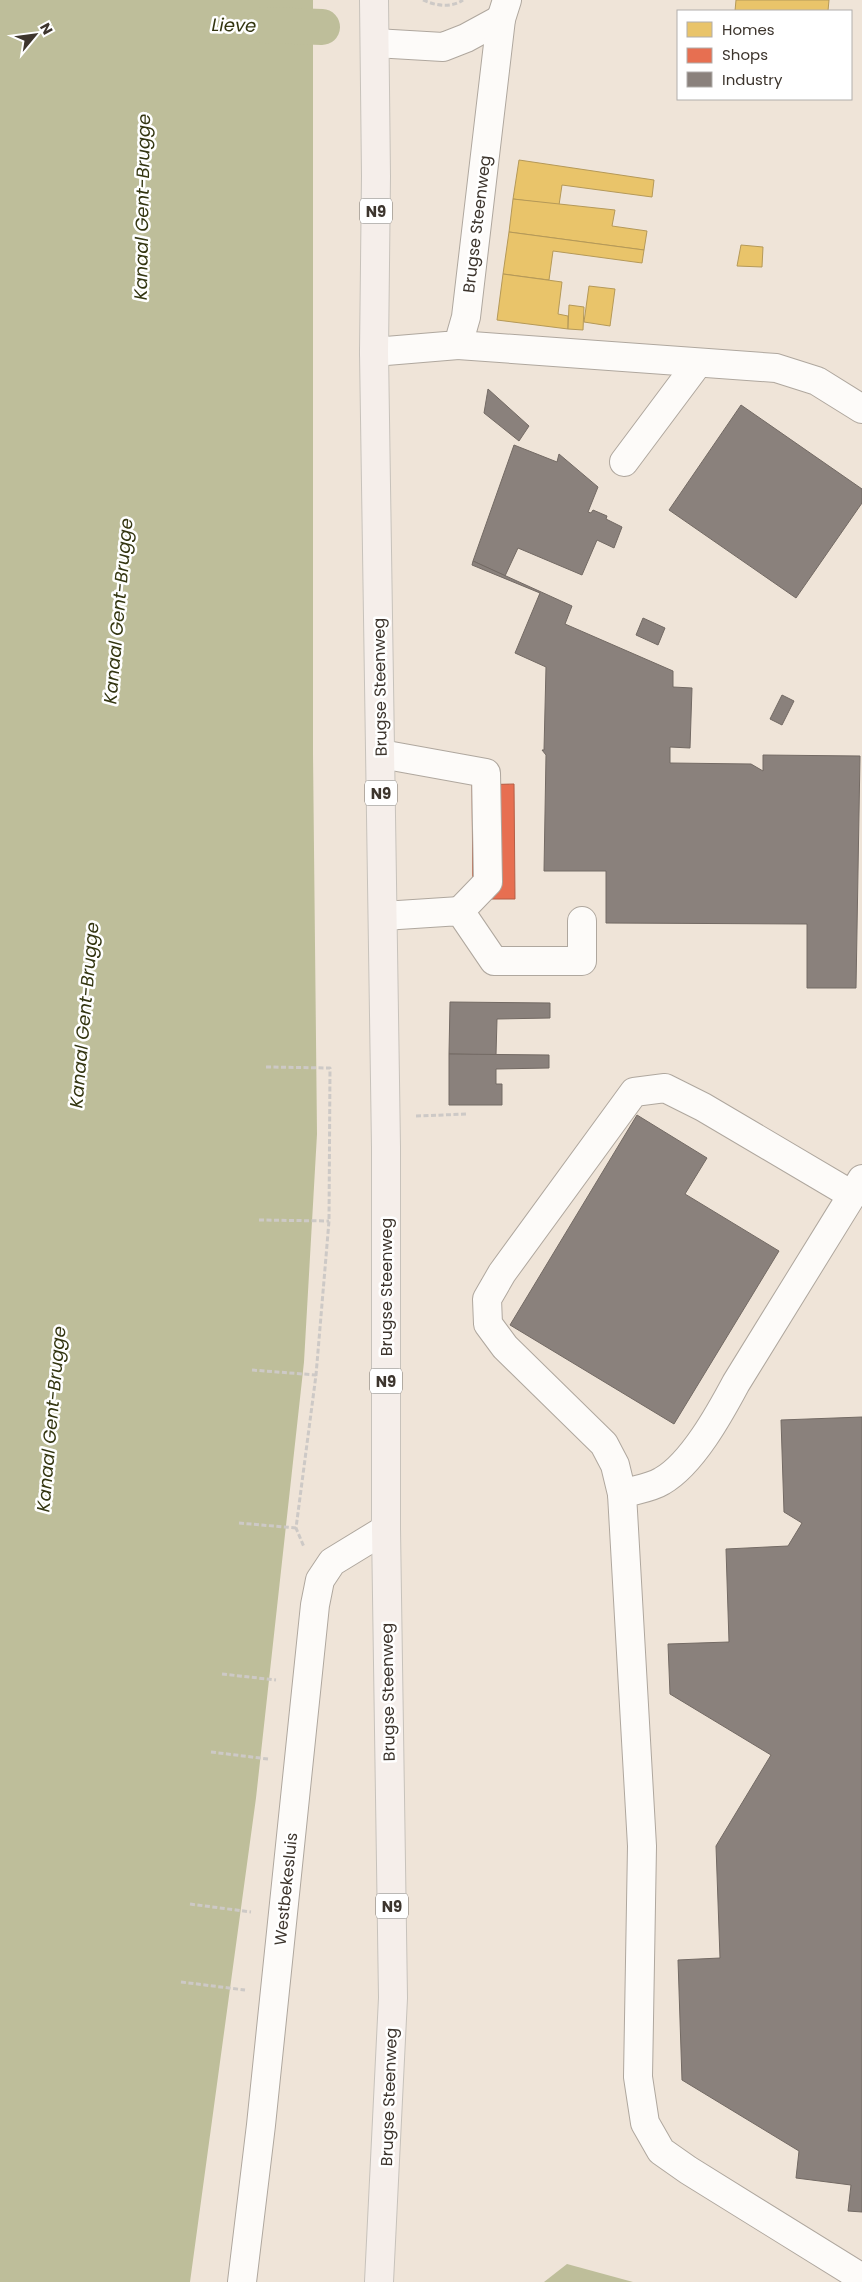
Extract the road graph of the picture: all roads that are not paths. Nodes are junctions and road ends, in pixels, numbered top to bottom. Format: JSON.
{"nodes":[{"id":1,"x":374,"y":0,"type":"edge"},
{"id":2,"x":504,"y":10,"type":"edge"},
{"id":3,"x":375,"y":43,"type":"junction"},
{"id":4,"x":458,"y":345,"type":"junction"},
{"id":5,"x":374,"y":352,"type":"junction"},
{"id":6,"x":698,"y":363,"type":"junction"},
{"id":7,"x":862,"y":409,"type":"edge"},
{"id":8,"x":624,"y":462,"type":"dead end"},
{"id":9,"x":381,"y":754,"type":"junction"},
{"id":10,"x":460,"y":912,"type":"junction"},
{"id":11,"x":383,"y":916,"type":"junction"},
{"id":12,"x":582,"y":921,"type":"dead end"},
{"id":13,"x":857,"y":1187,"type":"edge"},
{"id":14,"x":622,"y":1494,"type":"junction"},
{"id":15,"x":386,"y":1529,"type":"junction"},
{"id":16,"x":862,"y":2278,"type":"edge"},
{"id":17,"x":242,"y":2282,"type":"edge"},
{"id":18,"x":379,"y":2282,"type":"edge"}],
"edges":[{"from":1,"to":3,"type":"main road","name":"Brugse Steenweg","number":"N9"},
{"from":2,"to":3,"type":"street"},
{"from":2,"to":4,"type":"street","name":"Brugse Steenweg"},
{"from":3,"to":5,"type":"main road","name":"Brugse Steenweg","number":"N9"},
{"from":4,"to":5,"type":"street"},
{"from":4,"to":6,"type":"street"},
{"from":5,"to":9,"type":"main road","name":"Brugse Steenweg","number":"N9"},
{"from":6,"to":7,"type":"street"},
{"from":6,"to":8,"type":"street"},
{"from":9,"to":10,"type":"street"},
{"from":9,"to":11,"type":"main road","name":"Brugse Steenweg","number":"N9"},
{"from":10,"to":11,"type":"street"},
{"from":10,"to":12,"type":"street"},
{"from":11,"to":15,"type":"main road","name":"Brugse Steenweg","number":"N9"},
{"from":13,"to":14,"type":"street"},
{"from":13,"to":14,"type":"street"},
{"from":14,"to":16,"type":"street"},
{"from":15,"to":17,"type":"street","name":"Westbekesluis"},
{"from":15,"to":18,"type":"main road","name":"Brugse Steenweg","number":"N9"}]}
